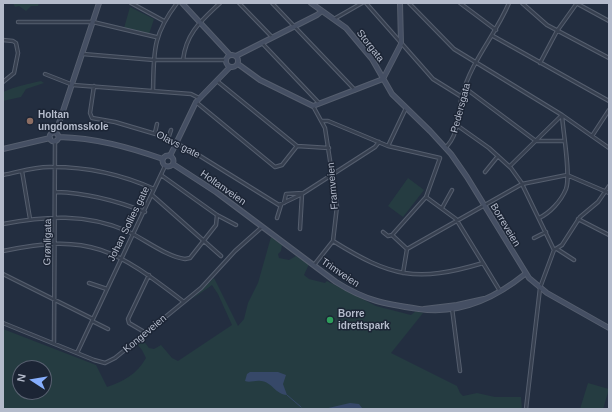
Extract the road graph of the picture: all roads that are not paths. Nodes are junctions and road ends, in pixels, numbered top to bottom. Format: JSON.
{"nodes":[{"id":1,"x":99,"y":3,"type":"edge"},
{"id":2,"x":131,"y":3,"type":"edge"},
{"id":3,"x":177,"y":3,"type":"edge"},
{"id":4,"x":182,"y":3,"type":"edge"},
{"id":5,"x":220,"y":3,"type":"edge"},
{"id":6,"x":239,"y":3,"type":"edge"},
{"id":7,"x":272,"y":3,"type":"edge"},
{"id":8,"x":311,"y":3,"type":"edge"},
{"id":9,"x":362,"y":3,"type":"edge"},
{"id":10,"x":366,"y":3,"type":"edge"},
{"id":11,"x":400,"y":3,"type":"edge"},
{"id":12,"x":409,"y":3,"type":"edge"},
{"id":13,"x":460,"y":3,"type":"edge"},
{"id":14,"x":508,"y":3,"type":"edge"},
{"id":15,"x":522,"y":3,"type":"edge"},
{"id":16,"x":576,"y":3,"type":"edge"},
{"id":17,"x":322,"y":11,"type":"junction"},
{"id":18,"x":334,"y":19,"type":"junction"},
{"id":19,"x":609,"y":20,"type":"edge"},
{"id":20,"x":164,"y":21,"type":"junction"},
{"id":21,"x":18,"y":22,"type":"dead end"},
{"id":22,"x":94,"y":22,"type":"junction"},
{"id":23,"x":200,"y":22,"type":"junction"},
{"id":24,"x":295,"y":26,"type":"junction"},
{"id":25,"x":496,"y":30,"type":"junction"},
{"id":26,"x":557,"y":31,"type":"junction"},
{"id":27,"x":493,"y":36,"type":"junction"},
{"id":28,"x":156,"y":37,"type":"junction"},
{"id":29,"x":272,"y":37,"type":"junction"},
{"id":30,"x":3,"y":40,"type":"edge"},
{"id":31,"x":262,"y":43,"type":"junction"},
{"id":32,"x":401,"y":44,"type":"junction"},
{"id":33,"x":83,"y":54,"type":"junction"},
{"id":34,"x":230,"y":55,"type":"junction"},
{"id":35,"x":236,"y":56,"type":"junction"},
{"id":36,"x":609,"y":58,"type":"edge"},
{"id":37,"x":154,"y":60,"type":"junction"},
{"id":38,"x":183,"y":60,"type":"junction"},
{"id":39,"x":226,"y":60,"type":"junction"},
{"id":40,"x":475,"y":62,"type":"junction"},
{"id":41,"x":540,"y":63,"type":"junction"},
{"id":42,"x":238,"y":64,"type":"junction"},
{"id":43,"x":230,"y":67,"type":"junction"},
{"id":44,"x":45,"y":74,"type":"dead end"},
{"id":45,"x":383,"y":79,"type":"junction"},
{"id":46,"x":216,"y":81,"type":"junction"},
{"id":47,"x":3,"y":82,"type":"edge"},
{"id":48,"x":73,"y":85,"type":"junction"},
{"id":49,"x":94,"y":86,"type":"junction"},
{"id":50,"x":465,"y":88,"type":"junction"},
{"id":51,"x":355,"y":90,"type":"junction"},
{"id":52,"x":153,"y":91,"type":"junction"},
{"id":53,"x":462,"y":97,"type":"junction"},
{"id":54,"x":197,"y":100,"type":"junction"},
{"id":55,"x":609,"y":101,"type":"edge"},
{"id":56,"x":319,"y":103,"type":"junction"},
{"id":57,"x":313,"y":106,"type":"junction"},
{"id":58,"x":406,"y":108,"type":"junction"},
{"id":59,"x":609,"y":110,"type":"edge"},
{"id":60,"x":562,"y":115,"type":"junction"},
{"id":61,"x":322,"y":121,"type":"junction"},
{"id":62,"x":157,"y":124,"type":"dead end"},
{"id":63,"x":458,"y":126,"type":"junction"},
{"id":64,"x":172,"y":130,"type":"dead end"},
{"id":65,"x":56,"y":132,"type":"junction"},
{"id":66,"x":155,"y":133,"type":"junction"},
{"id":67,"x":592,"y":136,"type":"junction"},
{"id":68,"x":59,"y":137,"type":"junction"},
{"id":69,"x":50,"y":138,"type":"junction"},
{"id":70,"x":168,"y":139,"type":"junction"},
{"id":71,"x":55,"y":141,"type":"junction"},
{"id":72,"x":536,"y":141,"type":"junction"},
{"id":73,"x":564,"y":141,"type":"junction"},
{"id":74,"x":379,"y":142,"type":"junction"},
{"id":75,"x":176,"y":143,"type":"junction"},
{"id":76,"x":297,"y":146,"type":"junction"},
{"id":77,"x":388,"y":146,"type":"junction"},
{"id":78,"x":329,"y":148,"type":"junction"},
{"id":79,"x":445,"y":148,"type":"junction"},
{"id":80,"x":609,"y":148,"type":"edge"},
{"id":81,"x":3,"y":149,"type":"edge"},
{"id":82,"x":170,"y":156,"type":"junction"},
{"id":83,"x":498,"y":156,"type":"junction"},
{"id":84,"x":163,"y":159,"type":"junction"},
{"id":85,"x":172,"y":164,"type":"junction"},
{"id":86,"x":165,"y":166,"type":"junction"},
{"id":87,"x":510,"y":166,"type":"junction"},
{"id":88,"x":56,"y":167,"type":"junction"},
{"id":89,"x":22,"y":171,"type":"junction"},
{"id":90,"x":485,"y":172,"type":"dead end"},
{"id":91,"x":334,"y":174,"type":"junction"},
{"id":92,"x":3,"y":175,"type":"edge"},
{"id":93,"x":161,"y":175,"type":"junction"},
{"id":94,"x":567,"y":175,"type":"junction"},
{"id":95,"x":522,"y":184,"type":"junction"},
{"id":96,"x":609,"y":186,"type":"edge"},
{"id":97,"x":154,"y":189,"type":"junction"},
{"id":98,"x":452,"y":190,"type":"dead end"},
{"id":99,"x":56,"y":192,"type":"junction"},
{"id":100,"x":607,"y":192,"type":"edge"},
{"id":101,"x":302,"y":193,"type":"junction"},
{"id":102,"x":152,"y":195,"type":"junction"},
{"id":103,"x":426,"y":196,"type":"junction"},
{"id":104,"x":282,"y":204,"type":"junction"},
{"id":105,"x":484,"y":205,"type":"junction"},
{"id":106,"x":442,"y":208,"type":"junction"},
{"id":107,"x":145,"y":212,"type":"junction"},
{"id":108,"x":217,"y":215,"type":"junction"},
{"id":109,"x":56,"y":217,"type":"junction"},
{"id":110,"x":277,"y":218,"type":"dead end"},
{"id":111,"x":539,"y":218,"type":"junction"},
{"id":112,"x":30,"y":219,"type":"junction"},
{"id":113,"x":578,"y":219,"type":"junction"},
{"id":114,"x":458,"y":221,"type":"junction"},
{"id":115,"x":3,"y":224,"type":"edge"},
{"id":116,"x":236,"y":225,"type":"dead end"},
{"id":117,"x":263,"y":227,"type":"junction"},
{"id":118,"x":300,"y":229,"type":"dead end"},
{"id":119,"x":383,"y":232,"type":"dead end"},
{"id":120,"x":546,"y":232,"type":"junction"},
{"id":121,"x":134,"y":235,"type":"junction"},
{"id":122,"x":392,"y":235,"type":"junction"},
{"id":123,"x":609,"y":235,"type":"edge"},
{"id":124,"x":534,"y":238,"type":"dead end"},
{"id":125,"x":332,"y":241,"type":"junction"},
{"id":126,"x":204,"y":242,"type":"junction"},
{"id":127,"x":56,"y":243,"type":"junction"},
{"id":128,"x":407,"y":249,"type":"junction"},
{"id":129,"x":555,"y":250,"type":"junction"},
{"id":130,"x":3,"y":251,"type":"edge"},
{"id":131,"x":221,"y":256,"type":"dead end"},
{"id":132,"x":122,"y":258,"type":"junction"},
{"id":133,"x":574,"y":260,"type":"dead end"},
{"id":134,"x":483,"y":263,"type":"junction"},
{"id":135,"x":314,"y":265,"type":"junction"},
{"id":136,"x":403,"y":273,"type":"junction"},
{"id":137,"x":3,"y":274,"type":"edge"},
{"id":138,"x":525,"y":274,"type":"junction"},
{"id":139,"x":149,"y":275,"type":"junction"},
{"id":140,"x":89,"y":283,"type":"dead end"},
{"id":141,"x":540,"y":287,"type":"junction"},
{"id":142,"x":107,"y":289,"type":"junction"},
{"id":143,"x":500,"y":291,"type":"junction"},
{"id":144,"x":55,"y":300,"type":"junction"},
{"id":145,"x":184,"y":302,"type":"junction"},
{"id":146,"x":452,"y":308,"type":"junction"},
{"id":147,"x":93,"y":320,"type":"junction"},
{"id":148,"x":3,"y":323,"type":"edge"},
{"id":149,"x":609,"y":328,"type":"edge"},
{"id":150,"x":108,"y":329,"type":"dead end"},
{"id":151,"x":146,"y":333,"type":"junction"},
{"id":152,"x":54,"y":343,"type":"junction"},
{"id":153,"x":78,"y":353,"type":"junction"},
{"id":154,"x":460,"y":371,"type":"dead end"},
{"id":155,"x":526,"y":409,"type":"edge"}],
"edges":[{"from":1,"to":22,"type":"main road"},
{"from":2,"to":20,"type":"street"},
{"from":3,"to":20,"type":"street"},
{"from":4,"to":23,"type":"main road"},
{"from":5,"to":23,"type":"street"},
{"from":6,"to":29,"type":"street"},
{"from":7,"to":24,"type":"street"},
{"from":8,"to":17,"type":"main road","name":"Storgata"},
{"from":9,"to":18,"type":"street"},
{"from":10,"to":32,"type":"street"},
{"from":11,"to":32,"type":"main road"},
{"from":12,"to":40,"type":"street"},
{"from":13,"to":25,"type":"street"},
{"from":14,"to":25,"type":"street","name":"Pedersgata"},
{"from":15,"to":26,"type":"street"},
{"from":16,"to":19,"type":"street"},
{"from":16,"to":26,"type":"street"},
{"from":17,"to":18,"type":"main road","name":"Storgata"},
{"from":17,"to":24,"type":"main road"},
{"from":18,"to":45,"type":"main road","name":"Storgata"},
{"from":20,"to":28,"type":"street"},
{"from":21,"to":22,"type":"street"},
{"from":22,"to":28,"type":"street"},
{"from":22,"to":33,"type":"main road"},
{"from":23,"to":34,"type":"main road"},
{"from":23,"to":38,"type":"street"},
{"from":24,"to":29,"type":"main road"},
{"from":24,"to":51,"type":"street"},
{"from":25,"to":27,"type":"street","name":"Pedersgata"},
{"from":26,"to":36,"type":"street"},
{"from":26,"to":41,"type":"street"},
{"from":27,"to":40,"type":"street","name":"Pedersgata"},
{"from":27,"to":41,"type":"street"},
{"from":28,"to":37,"type":"street"},
{"from":29,"to":31,"type":"main road"},
{"from":30,"to":47,"type":"street"},
{"from":31,"to":35,"type":"main road"},
{"from":31,"to":56,"type":"street"},
{"from":32,"to":45,"type":"main road"},
{"from":32,"to":53,"type":"street"},
{"from":33,"to":37,"type":"street"},
{"from":33,"to":48,"type":"main road"},
{"from":34,"to":35,"type":"main road"},
{"from":34,"to":39,"type":"main road"},
{"from":35,"to":42,"type":"main road"},
{"from":37,"to":38,"type":"street"},
{"from":37,"to":52,"type":"street"},
{"from":38,"to":39,"type":"street"},
{"from":39,"to":43,"type":"main road"},
{"from":40,"to":50,"type":"street","name":"Pedersgata"},
{"from":40,"to":60,"type":"street"},
{"from":41,"to":55,"type":"street"},
{"from":42,"to":43,"type":"main road"},
{"from":42,"to":57,"type":"main road"},
{"from":43,"to":46,"type":"main road"},
{"from":44,"to":48,"type":"street"},
{"from":45,"to":51,"type":"main road"},
{"from":45,"to":58,"type":"main road","name":"Storgata"},
{"from":46,"to":54,"type":"main road"},
{"from":46,"to":76,"type":"street"},
{"from":48,"to":49,"type":"street"},
{"from":48,"to":65,"type":"main road"},
{"from":49,"to":52,"type":"street"},
{"from":49,"to":66,"type":"street","name":"Olavs gate"},
{"from":50,"to":53,"type":"street","name":"Pedersgata"},
{"from":50,"to":72,"type":"street"},
{"from":51,"to":56,"type":"main road"},
{"from":52,"to":54,"type":"street"},
{"from":53,"to":63,"type":"street","name":"Pedersgata"},
{"from":54,"to":75,"type":"main road"},
{"from":54,"to":76,"type":"street"},
{"from":56,"to":57,"type":"main road"},
{"from":57,"to":61,"type":"street","name":"Framveien"},
{"from":58,"to":77,"type":"street"},
{"from":58,"to":79,"type":"main road","name":"Borreveien"},
{"from":59,"to":67,"type":"street"},
{"from":60,"to":67,"type":"street"},
{"from":60,"to":72,"type":"street"},
{"from":60,"to":73,"type":"street"},
{"from":61,"to":74,"type":"street"},
{"from":61,"to":78,"type":"street","name":"Framveien"},
{"from":62,"to":66,"type":"street"},
{"from":63,"to":79,"type":"street","name":"Pedersgata"},
{"from":63,"to":83,"type":"street"},
{"from":64,"to":70,"type":"street"},
{"from":65,"to":68,"type":"main road"},
{"from":65,"to":69,"type":"main road"},
{"from":66,"to":70,"type":"street","name":"Olavs gate"},
{"from":67,"to":80,"type":"street"},
{"from":68,"to":71,"type":"main road"},
{"from":68,"to":84,"type":"main road"},
{"from":69,"to":71,"type":"main road"},
{"from":69,"to":81,"type":"main road"},
{"from":70,"to":75,"type":"street","name":"Olavs gate"},
{"from":71,"to":88,"type":"street","name":"Grønligata"},
{"from":72,"to":73,"type":"street"},
{"from":72,"to":87,"type":"street"},
{"from":73,"to":94,"type":"street"},
{"from":74,"to":77,"type":"street"},
{"from":74,"to":91,"type":"street"},
{"from":75,"to":82,"type":"main road"},
{"from":75,"to":104,"type":"street","name":"Olavs gate"},
{"from":76,"to":78,"type":"street"},
{"from":77,"to":103,"type":"street"},
{"from":78,"to":91,"type":"street","name":"Framveien"},
{"from":79,"to":105,"type":"main road","name":"Borreveien"},
{"from":82,"to":84,"type":"main road"},
{"from":82,"to":85,"type":"main road"},
{"from":83,"to":87,"type":"street"},
{"from":83,"to":90,"type":"street"},
{"from":84,"to":86,"type":"main road"},
{"from":85,"to":86,"type":"main road"},
{"from":85,"to":117,"type":"main road","name":"Holtanveien"},
{"from":86,"to":93,"type":"street","name":"Johan Sollies gate"},
{"from":87,"to":95,"type":"street"},
{"from":88,"to":89,"type":"street"},
{"from":88,"to":97,"type":"street"},
{"from":88,"to":99,"type":"street","name":"Grønligata"},
{"from":89,"to":92,"type":"street"},
{"from":89,"to":112,"type":"street"},
{"from":91,"to":101,"type":"street"},
{"from":91,"to":125,"type":"street","name":"Framveien"},
{"from":93,"to":97,"type":"street","name":"Johan Sollies gate"},
{"from":93,"to":108,"type":"street"},
{"from":94,"to":95,"type":"street"},
{"from":94,"to":100,"type":"street"},
{"from":94,"to":111,"type":"street"},
{"from":95,"to":105,"type":"street"},
{"from":95,"to":111,"type":"street"},
{"from":96,"to":100,"type":"street"},
{"from":97,"to":102,"type":"street","name":"Johan Sollies gate"},
{"from":98,"to":106,"type":"street"},
{"from":99,"to":107,"type":"street"},
{"from":99,"to":109,"type":"street","name":"Grønligata"},
{"from":100,"to":113,"type":"street"},
{"from":101,"to":104,"type":"street"},
{"from":101,"to":104,"type":"street"},
{"from":101,"to":118,"type":"street"},
{"from":102,"to":107,"type":"street","name":"Johan Sollies gate"},
{"from":102,"to":126,"type":"street"},
{"from":103,"to":106,"type":"street"},
{"from":103,"to":122,"type":"street"},
{"from":104,"to":110,"type":"street"},
{"from":105,"to":114,"type":"street"},
{"from":105,"to":138,"type":"main road","name":"Borreveien"},
{"from":106,"to":114,"type":"street"},
{"from":107,"to":121,"type":"street","name":"Johan Sollies gate"},
{"from":108,"to":116,"type":"street"},
{"from":108,"to":126,"type":"street"},
{"from":109,"to":112,"type":"street"},
{"from":109,"to":121,"type":"street"},
{"from":109,"to":127,"type":"street","name":"Grønligata"},
{"from":111,"to":120,"type":"street"},
{"from":112,"to":115,"type":"street"},
{"from":113,"to":123,"type":"street"},
{"from":113,"to":129,"type":"street"},
{"from":114,"to":128,"type":"street"},
{"from":114,"to":134,"type":"street"},
{"from":117,"to":135,"type":"main road","name":"Trimveien"},
{"from":117,"to":145,"type":"street","name":"Kongeveien"},
{"from":119,"to":122,"type":"street"},
{"from":120,"to":124,"type":"street"},
{"from":120,"to":129,"type":"street"},
{"from":121,"to":126,"type":"street"},
{"from":121,"to":132,"type":"street","name":"Johan Sollies gate"},
{"from":122,"to":128,"type":"street"},
{"from":125,"to":135,"type":"street","name":"Framveien"},
{"from":125,"to":136,"type":"street"},
{"from":126,"to":131,"type":"street"},
{"from":127,"to":130,"type":"street"},
{"from":127,"to":132,"type":"street"},
{"from":127,"to":144,"type":"street","name":"Grønligata"},
{"from":128,"to":136,"type":"street"},
{"from":129,"to":133,"type":"street"},
{"from":129,"to":141,"type":"street"},
{"from":132,"to":139,"type":"street"},
{"from":132,"to":142,"type":"street","name":"Johan Sollies gate"},
{"from":134,"to":136,"type":"street"},
{"from":134,"to":143,"type":"street"},
{"from":135,"to":146,"type":"main road","name":"Trimveien"},
{"from":137,"to":144,"type":"street"},
{"from":138,"to":141,"type":"main road","name":"Borreveien"},
{"from":138,"to":143,"type":"main road","name":"Trimveien"},
{"from":139,"to":145,"type":"street"},
{"from":139,"to":151,"type":"street"},
{"from":140,"to":142,"type":"street"},
{"from":141,"to":149,"type":"main road","name":"Borreveien"},
{"from":141,"to":155,"type":"street"},
{"from":142,"to":147,"type":"street","name":"Johan Sollies gate"},
{"from":143,"to":146,"type":"main road","name":"Trimveien"},
{"from":144,"to":147,"type":"street"},
{"from":144,"to":152,"type":"street","name":"Grønligata"},
{"from":145,"to":151,"type":"street","name":"Kongeveien"},
{"from":146,"to":154,"type":"street"},
{"from":147,"to":150,"type":"street"},
{"from":147,"to":153,"type":"street","name":"Johan Sollies gate"},
{"from":148,"to":152,"type":"street","name":"Kongeveien"},
{"from":151,"to":153,"type":"street","name":"Kongeveien"},
{"from":152,"to":153,"type":"street","name":"Kongeveien"}]}
